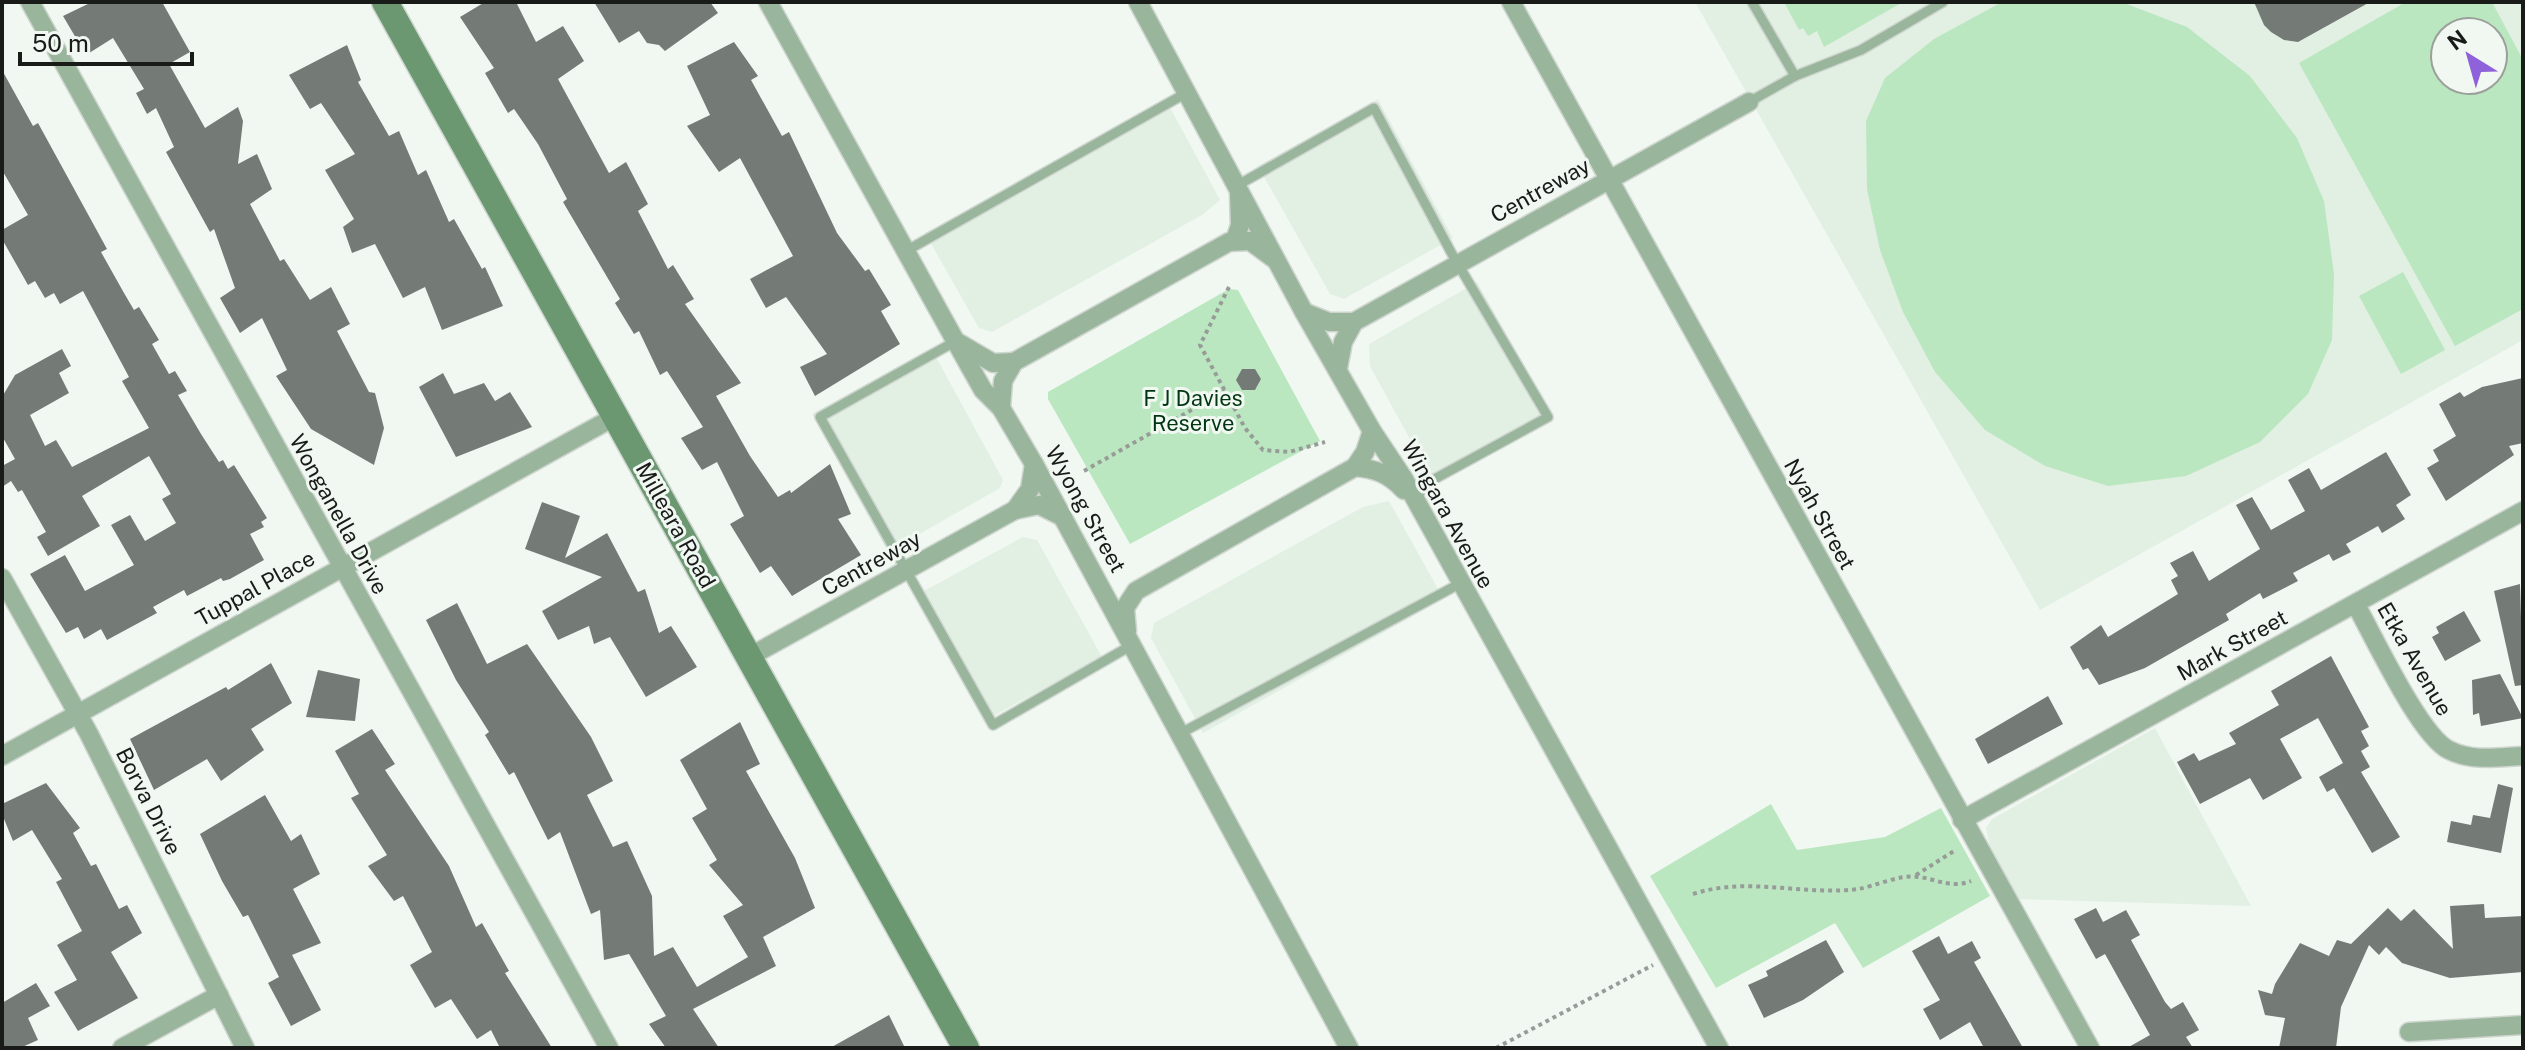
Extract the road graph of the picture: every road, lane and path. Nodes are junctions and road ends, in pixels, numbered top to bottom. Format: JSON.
{"nodes":[{"id":1,"x":30,"y":2,"type":"edge"},
{"id":2,"x":385,"y":2,"type":"edge"},
{"id":3,"x":768,"y":2,"type":"edge"},
{"id":4,"x":1138,"y":2,"type":"edge"},
{"id":5,"x":1511,"y":2,"type":"edge"},
{"id":6,"x":1752,"y":2,"type":"edge"},
{"id":7,"x":1943,"y":2,"type":"edge"},
{"id":8,"x":1795,"y":76,"type":"junction"},
{"id":9,"x":1188,"y":92,"type":"junction"},
{"id":10,"x":1749,"y":102,"type":"joint"},
{"id":11,"x":1609,"y":180,"type":"junction"},
{"id":12,"x":1238,"y":185,"type":"junction"},
{"id":13,"x":1235,"y":240,"type":"junction"},
{"id":14,"x":906,"y":251,"type":"junction"},
{"id":15,"x":1275,"y":259,"type":"junction"},
{"id":16,"x":1458,"y":264,"type":"junction"},
{"id":17,"x":1229,"y":287,"type":"dead end"},
{"id":18,"x":1304,"y":312,"type":"junction"},
{"id":19,"x":1354,"y":322,"type":"junction"},
{"id":20,"x":956,"y":341,"type":"junction"},
{"id":21,"x":1014,"y":362,"type":"junction"},
{"id":22,"x":1338,"y":368,"type":"junction"},
{"id":23,"x":1225,"y":391,"type":"junction"},
{"id":24,"x":1001,"y":408,"type":"junction"},
{"id":25,"x":616,"y":416,"type":"junction"},
{"id":26,"x":1372,"y":431,"type":"junction"},
{"id":27,"x":1325,"y":442,"type":"dead end"},
{"id":28,"x":1034,"y":464,"type":"junction"},
{"id":29,"x":1355,"y":467,"type":"junction"},
{"id":30,"x":1084,"y":471,"type":"dead end"},
{"id":31,"x":1413,"y":501,"type":"junction"},
{"id":32,"x":1015,"y":510,"type":"junction"},
{"id":33,"x":2523,"y":511,"type":"edge"},
{"id":34,"x":1063,"y":517,"type":"junction"},
{"id":35,"x":341,"y":568,"type":"junction"},
{"id":36,"x":908,"y":570,"type":"junction"},
{"id":37,"x":1096,"y":576,"type":"junction"},
{"id":38,"x":2,"y":578,"type":"edge"},
{"id":39,"x":1461,"y":583,"type":"junction"},
{"id":40,"x":1146,"y":584,"type":"junction"},
{"id":41,"x":2356,"y":605,"type":"junction"},
{"id":42,"x":1132,"y":645,"type":"junction"},
{"id":43,"x":749,"y":657,"type":"junction"},
{"id":44,"x":77,"y":714,"type":"junction"},
{"id":45,"x":1181,"y":733,"type":"junction"},
{"id":46,"x":2,"y":756,"type":"edge"},
{"id":47,"x":2523,"y":756,"type":"edge"},
{"id":48,"x":1962,"y":820,"type":"junction"},
{"id":49,"x":1954,"y":851,"type":"dead end"},
{"id":50,"x":1915,"y":876,"type":"junction"},
{"id":51,"x":1971,"y":881,"type":"dead end"},
{"id":52,"x":1693,"y":894,"type":"dead end"},
{"id":53,"x":1648,"y":968,"type":"dead end"},
{"id":54,"x":219,"y":995,"type":"junction"},
{"id":55,"x":2523,"y":1025,"type":"edge"},
{"id":56,"x":2409,"y":1032,"type":"dead end"},
{"id":57,"x":122,"y":1048,"type":"edge"},
{"id":58,"x":245,"y":1048,"type":"edge"},
{"id":59,"x":609,"y":1048,"type":"edge"},
{"id":60,"x":966,"y":1048,"type":"edge"},
{"id":61,"x":1349,"y":1048,"type":"edge"},
{"id":62,"x":1496,"y":1048,"type":"edge"},
{"id":63,"x":1719,"y":1048,"type":"edge"},
{"id":64,"x":2090,"y":1048,"type":"edge"}],
"edges":[{"from":1,"to":35,"type":"street","name":"Wonganella Drive"},
{"from":2,"to":25,"type":"main road","name":"Milleara Road"},
{"from":3,"to":14,"type":"street","name":"Wyong Street"},
{"from":4,"to":9,"type":"street","name":"Wingara Avenue"},
{"from":5,"to":11,"type":"street","name":"Nyah Street"},
{"from":6,"to":8,"type":"lane"},
{"from":7,"to":8,"type":"lane"},
{"from":8,"to":10,"type":"lane"},
{"from":9,"to":12,"type":"street","name":"Wingara Avenue"},
{"from":9,"to":14,"type":"lane"},
{"from":10,"to":11,"type":"street","name":"Centreway"},
{"from":11,"to":16,"type":"street","name":"Centreway"},
{"from":11,"to":48,"type":"street","name":"Nyah Street"},
{"from":12,"to":13,"type":"street"},
{"from":12,"to":15,"type":"street","name":"Wingara Avenue"},
{"from":12,"to":16,"type":"lane"},
{"from":13,"to":15,"type":"street"},
{"from":13,"to":21,"type":"street"},
{"from":14,"to":20,"type":"street","name":"Wyong Street"},
{"from":15,"to":18,"type":"street","name":"Wingara Avenue"},
{"from":16,"to":19,"type":"street","name":"Centreway"},
{"from":16,"to":31,"type":"lane"},
{"from":17,"to":23,"type":"path"},
{"from":18,"to":19,"type":"street"},
{"from":18,"to":22,"type":"street","name":"Wingara Avenue"},
{"from":19,"to":22,"type":"street"},
{"from":20,"to":21,"type":"street"},
{"from":20,"to":24,"type":"street","name":"Wyong Street"},
{"from":20,"to":36,"type":"lane"},
{"from":21,"to":24,"type":"street"},
{"from":22,"to":26,"type":"street","name":"Wingara Avenue"},
{"from":23,"to":27,"type":"path"},
{"from":23,"to":30,"type":"path"},
{"from":24,"to":28,"type":"street","name":"Wyong Street"},
{"from":25,"to":35,"type":"street","name":"Tuppal Place"},
{"from":25,"to":43,"type":"main road","name":"Milleara Road"},
{"from":26,"to":29,"type":"street"},
{"from":26,"to":31,"type":"street","name":"Wingara Avenue"},
{"from":28,"to":32,"type":"street"},
{"from":28,"to":34,"type":"street","name":"Wyong Street"},
{"from":29,"to":31,"type":"street"},
{"from":29,"to":40,"type":"street"},
{"from":31,"to":39,"type":"street","name":"Wingara Avenue"},
{"from":32,"to":34,"type":"street"},
{"from":32,"to":36,"type":"street","name":"Centreway"},
{"from":33,"to":41,"type":"street","name":"Mark Street"},
{"from":34,"to":37,"type":"street","name":"Wyong Street"},
{"from":35,"to":44,"type":"street","name":"Tuppal Place"},
{"from":35,"to":59,"type":"street","name":"Wonganella Drive"},
{"from":36,"to":42,"type":"lane"},
{"from":36,"to":43,"type":"street","name":"Centreway"},
{"from":37,"to":40,"type":"street"},
{"from":37,"to":42,"type":"street","name":"Wyong Street"},
{"from":38,"to":44,"type":"street","name":"Borva Drive"},
{"from":39,"to":45,"type":"lane"},
{"from":39,"to":63,"type":"street","name":"Wingara Avenue"},
{"from":40,"to":42,"type":"street"},
{"from":41,"to":47,"type":"street","name":"Etka Avenue"},
{"from":41,"to":48,"type":"street","name":"Mark Street"},
{"from":42,"to":45,"type":"street","name":"Wyong Street"},
{"from":43,"to":60,"type":"main road","name":"Milleara Road"},
{"from":44,"to":46,"type":"street","name":"Tuppal Place"},
{"from":44,"to":54,"type":"street","name":"Borva Drive"},
{"from":45,"to":61,"type":"street","name":"Wyong Street"},
{"from":48,"to":64,"type":"street","name":"Nyah Street"},
{"from":49,"to":50,"type":"path"},
{"from":50,"to":51,"type":"path"},
{"from":50,"to":52,"type":"path"},
{"from":53,"to":62,"type":"path"},
{"from":54,"to":57,"type":"street"},
{"from":54,"to":58,"type":"street","name":"Borva Drive"},
{"from":55,"to":56,"type":"street"}]}
